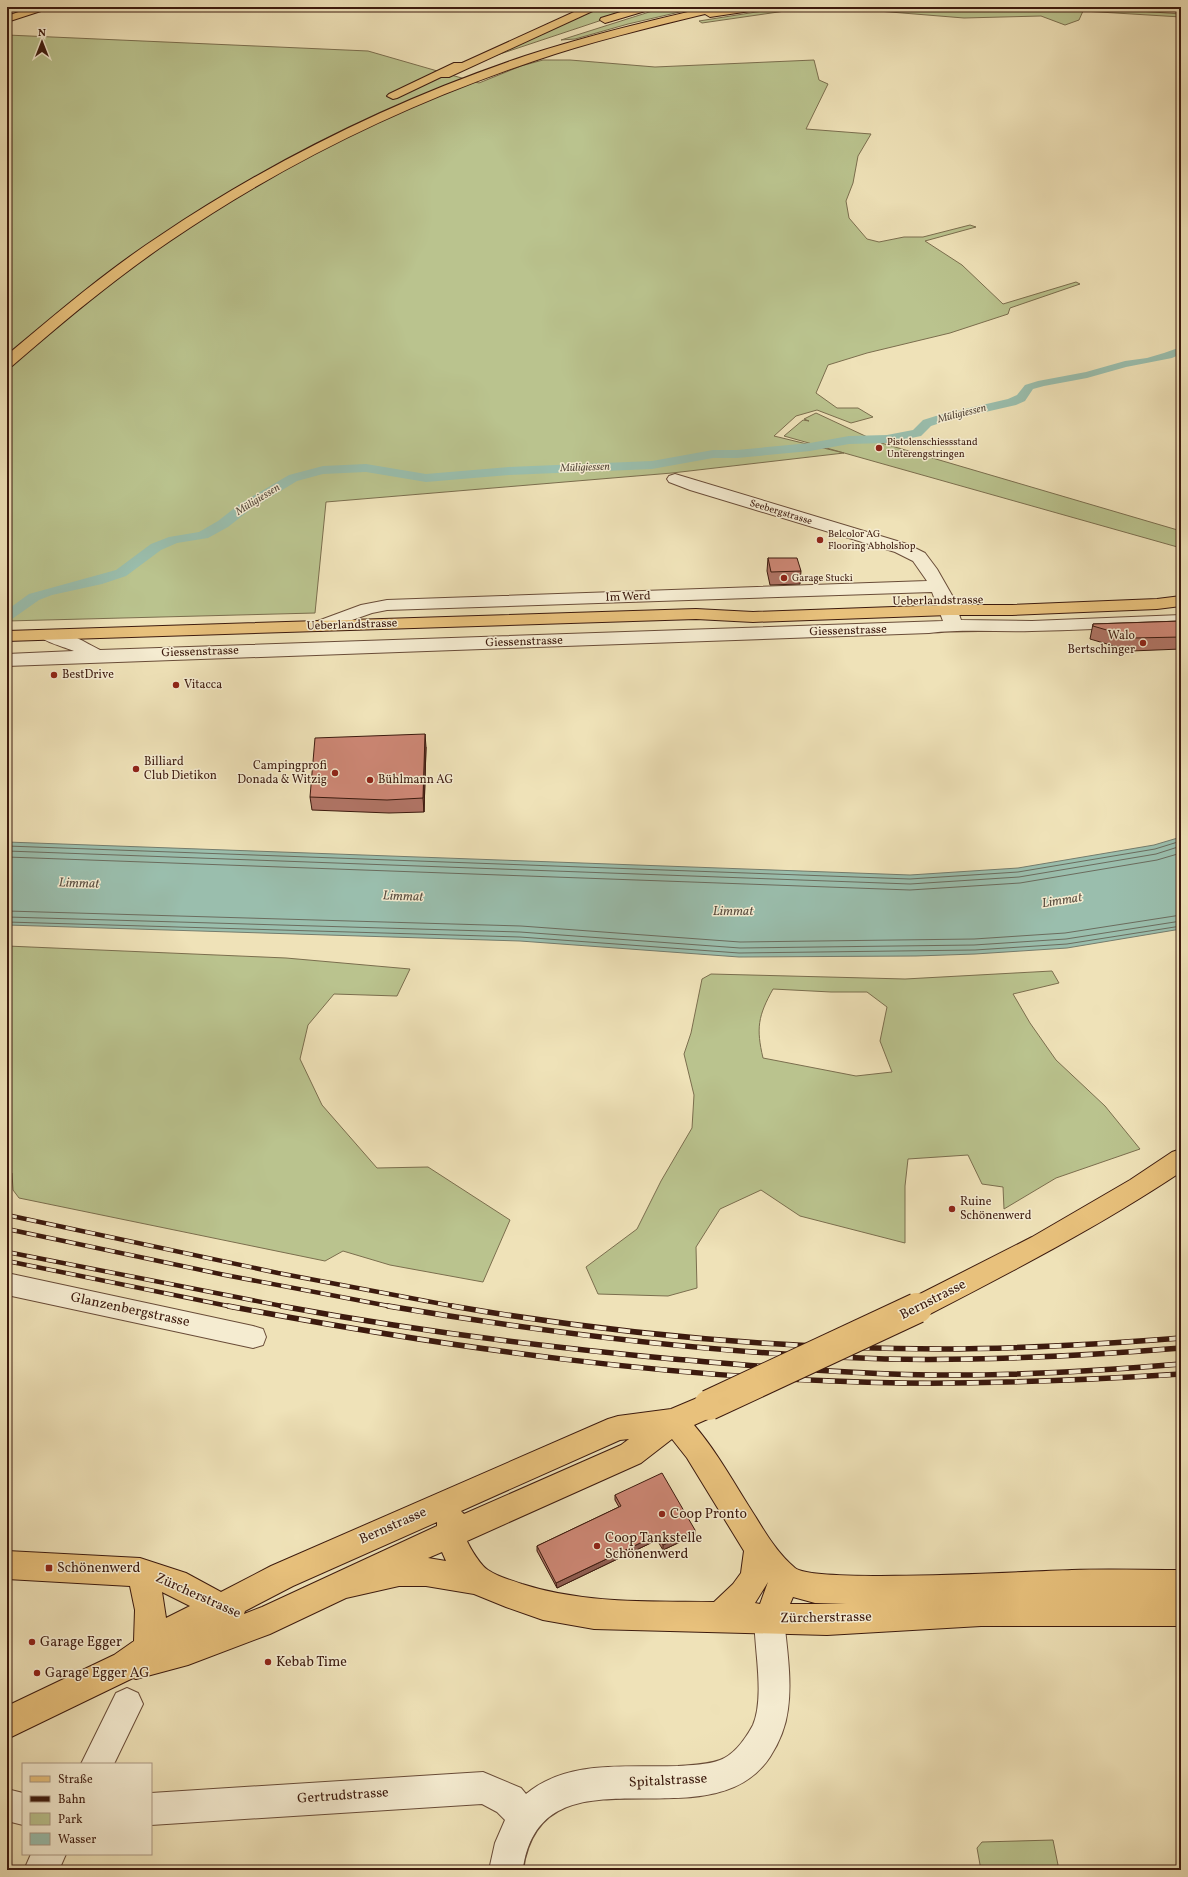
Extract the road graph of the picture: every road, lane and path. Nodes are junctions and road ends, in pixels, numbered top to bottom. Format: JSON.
{"nodes":[{"id":1,"x":43,"y":7,"type":"edge"},
{"id":2,"x":593,"y":7,"type":"edge"},
{"id":3,"x":648,"y":7,"type":"edge"},
{"id":4,"x":724,"y":7,"type":"edge"},
{"id":5,"x":757,"y":7,"type":"edge"},
{"id":6,"x":1176,"y":7,"type":"edge"},
{"id":7,"x":1181,"y":7,"type":"edge"},
{"id":8,"x":7,"y":19,"type":"edge"},
{"id":9,"x":542,"y":19,"type":"dead end"},
{"id":10,"x":597,"y":23,"type":"dead end"},
{"id":11,"x":603,"y":36,"type":"junction"},
{"id":12,"x":545,"y":42,"type":"dead end"},
{"id":13,"x":382,"y":104,"type":"junction"},
{"id":14,"x":203,"y":199,"type":"dead end"},
{"id":15,"x":197,"y":216,"type":"junction"},
{"id":16,"x":7,"y":363,"type":"edge"},
{"id":17,"x":675,"y":479,"type":"dead end"},
{"id":18,"x":1181,"y":597,"type":"edge"},
{"id":19,"x":1181,"y":601,"type":"edge"},
{"id":20,"x":947,"y":606,"type":"junction"},
{"id":21,"x":1181,"y":620,"type":"edge"},
{"id":22,"x":321,"y":626,"type":"junction"},
{"id":23,"x":48,"y":635,"type":"junction"},
{"id":24,"x":7,"y":636,"type":"edge"},
{"id":25,"x":95,"y":656,"type":"junction"},
{"id":26,"x":7,"y":660,"type":"edge"},
{"id":27,"x":1181,"y":1159,"type":"edge"},
{"id":28,"x":7,"y":1284,"type":"edge"},
{"id":29,"x":253,"y":1337,"type":"dead end"},
{"id":30,"x":674,"y":1421,"type":"junction"},
{"id":31,"x":459,"y":1496,"type":"junction"},
{"id":32,"x":450,"y":1534,"type":"junction"},
{"id":33,"x":759,"y":1549,"type":"junction"},
{"id":34,"x":7,"y":1565,"type":"edge"},
{"id":35,"x":140,"y":1572,"type":"junction"},
{"id":36,"x":785,"y":1579,"type":"junction"},
{"id":37,"x":476,"y":1580,"type":"junction"},
{"id":38,"x":344,"y":1584,"type":"junction"},
{"id":39,"x":1181,"y":1584,"type":"edge"},
{"id":40,"x":220,"y":1608,"type":"junction"},
{"id":41,"x":1181,"y":1611,"type":"edge"},
{"id":42,"x":722,"y":1616,"type":"junction"},
{"id":43,"x":769,"y":1618,"type":"junction"},
{"id":44,"x":270,"y":1619,"type":"junction"},
{"id":45,"x":137,"y":1658,"type":"junction"},
{"id":46,"x":127,"y":1704,"type":"dead end"},
{"id":47,"x":7,"y":1722,"type":"edge"},
{"id":48,"x":98,"y":1763,"type":"edge"},
{"id":49,"x":7,"y":1805,"type":"edge"},
{"id":50,"x":22,"y":1809,"type":"edge"},
{"id":51,"x":152,"y":1809,"type":"edge"},
{"id":52,"x":526,"y":1818,"type":"junction"},
{"id":53,"x":48,"y":1855,"type":"edge"},
{"id":54,"x":41,"y":1870,"type":"edge"},
{"id":55,"x":506,"y":1870,"type":"edge"}],
"edges":[{"from":1,"to":8,"type":"main road"},
{"from":2,"to":13,"type":"main road"},
{"from":3,"to":10,"type":"main road"},
{"from":4,"to":11,"type":"main road"},
{"from":5,"to":11,"type":"main road"},
{"from":6,"to":7,"type":"main road"},
{"from":9,"to":13,"type":"main road"},
{"from":11,"to":15,"type":"main road"},
{"from":12,"to":15,"type":"main road"},
{"from":13,"to":14,"type":"main road"},
{"from":15,"to":16,"type":"main road"},
{"from":17,"to":20,"type":"street","name":"Seebergstrasse"},
{"from":18,"to":20,"type":"main road","name":"Ueberlandstrasse"},
{"from":19,"to":20,"type":"main road","name":"Ueberlandstrasse"},
{"from":20,"to":21,"type":"street","name":"Giessenstrasse"},
{"from":20,"to":22,"type":"main road","name":"Ueberlandstrasse"},
{"from":20,"to":22,"type":"street","name":"Im Werd"},
{"from":20,"to":25,"type":"street","name":"Giessenstrasse"},
{"from":22,"to":23,"type":"main road","name":"Ueberlandstrasse"},
{"from":23,"to":24,"type":"main road","name":"Ueberlandstrasse"},
{"from":23,"to":25,"type":"street"},
{"from":25,"to":26,"type":"street","name":"Giessenstrasse"},
{"from":27,"to":30,"type":"main road","name":"Bernstrasse","bridge":true},
{"from":28,"to":29,"type":"street","name":"Glanzenbergstrasse"},
{"from":30,"to":31,"type":"main road","name":"Bernstrasse"},
{"from":30,"to":32,"type":"main road","name":"Bernstrasse"},
{"from":30,"to":33,"type":"main road"},
{"from":31,"to":32,"type":"main road"},
{"from":31,"to":40,"type":"main road","name":"Bernstrasse"},
{"from":32,"to":37,"type":"main road"},
{"from":32,"to":38,"type":"main road","name":"Bernstrasse"},
{"from":33,"to":36,"type":"main road"},
{"from":33,"to":42,"type":"main road"},
{"from":34,"to":35,"type":"main road","name":"Zürcherstrasse"},
{"from":35,"to":40,"type":"main road","name":"Zürcherstrasse"},
{"from":35,"to":45,"type":"main road"},
{"from":36,"to":39,"type":"main road"},
{"from":36,"to":43,"type":"main road"},
{"from":37,"to":38,"type":"main road","name":"Zürcherstrasse"},
{"from":37,"to":42,"type":"main road","name":"Zürcherstrasse"},
{"from":38,"to":44,"type":"main road","name":"Bernstrasse"},
{"from":40,"to":44,"type":"main road","name":"Zürcherstrasse"},
{"from":40,"to":45,"type":"main road","name":"Bernstrasse"},
{"from":41,"to":43,"type":"main road","name":"Zürcherstrasse"},
{"from":42,"to":43,"type":"main road","name":"Zürcherstrasse"},
{"from":43,"to":52,"type":"street","name":"Spitalstrasse"},
{"from":44,"to":45,"type":"main road","name":"Bernstrasse"},
{"from":45,"to":47,"type":"main road","name":"Bernstrasse"},
{"from":46,"to":48,"type":"street"},
{"from":49,"to":50,"type":"street"},
{"from":51,"to":52,"type":"street","name":"Gertrudstrasse"},
{"from":52,"to":55,"type":"street","name":"Spitalstrasse"},
{"from":53,"to":54,"type":"street"}]}
